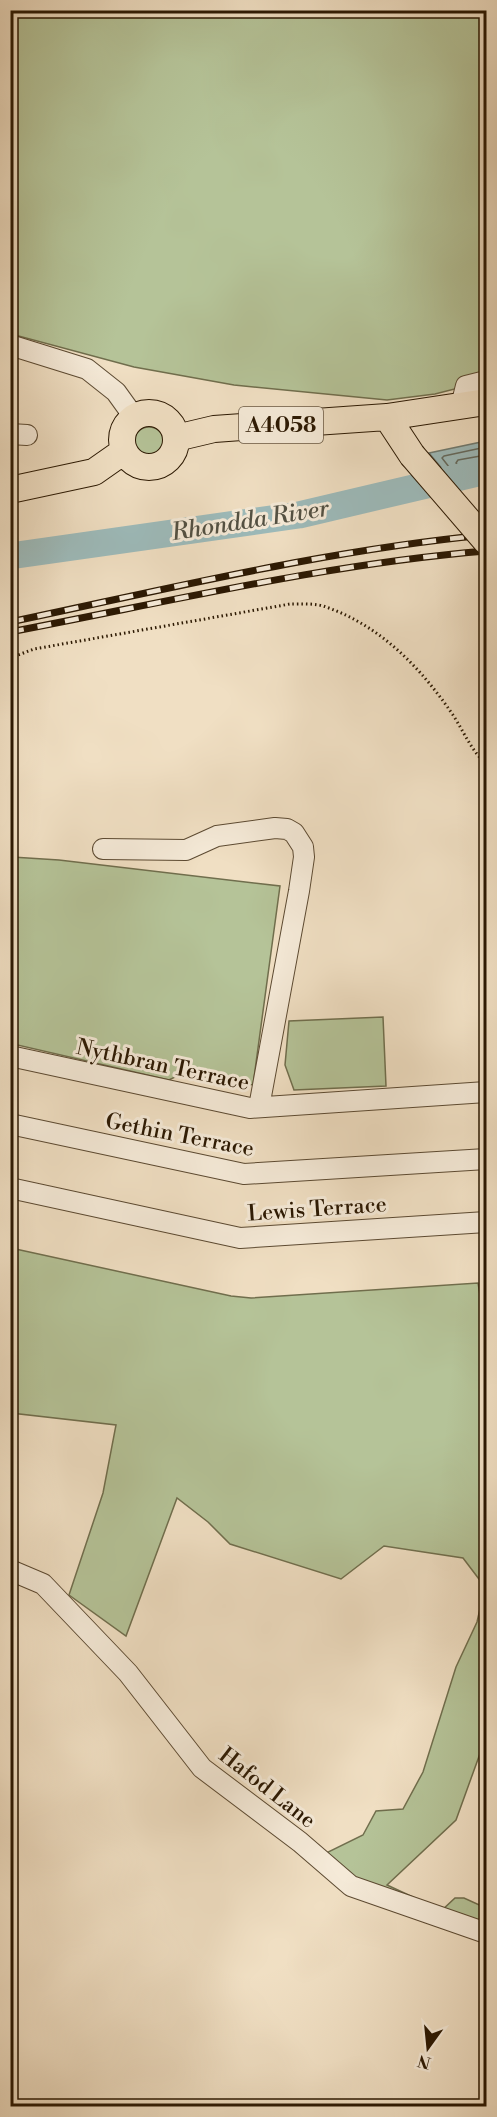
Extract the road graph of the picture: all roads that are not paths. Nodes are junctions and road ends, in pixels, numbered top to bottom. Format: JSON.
{"nodes":[{"id":1,"x":10,"y":345,"type":"edge"},
{"id":2,"x":486,"y":381,"type":"edge"},
{"id":3,"x":486,"y":402,"type":"edge"},
{"id":4,"x":461,"y":406,"type":"junction"},
{"id":5,"x":134,"y":417,"type":"junction"},
{"id":6,"x":387,"y":417,"type":"junction"},
{"id":7,"x":176,"y":438,"type":"junction"},
{"id":8,"x":124,"y":451,"type":"junction"},
{"id":9,"x":10,"y":490,"type":"edge"},
{"id":10,"x":486,"y":541,"type":"edge"},
{"id":11,"x":103,"y":849,"type":"dead end"},
{"id":12,"x":10,"y":1056,"type":"edge"},
{"id":13,"x":486,"y":1092,"type":"edge"},
{"id":14,"x":259,"y":1107,"type":"junction"},
{"id":15,"x":10,"y":1124,"type":"edge"},
{"id":16,"x":486,"y":1159,"type":"edge"},
{"id":17,"x":10,"y":1188,"type":"edge"},
{"id":18,"x":486,"y":1222,"type":"edge"},
{"id":19,"x":10,"y":1570,"type":"edge"},
{"id":20,"x":486,"y":1933,"type":"edge"}],
"edges":[{"from":1,"to":5,"type":"street"},
{"from":2,"to":4,"type":"street"},
{"from":3,"to":4,"type":"main road","number":"A4058"},
{"from":4,"to":6,"type":"main road","number":"A4058"},
{"from":5,"to":7,"type":"main road"},
{"from":5,"to":8,"type":"main road"},
{"from":6,"to":7,"type":"main road","number":"A4058"},
{"from":6,"to":10,"type":"main road","bridge":true},
{"from":7,"to":8,"type":"main road"},
{"from":8,"to":9,"type":"main road"},
{"from":11,"to":14,"type":"street"},
{"from":12,"to":14,"type":"street","name":"Nythbran Terrace"},
{"from":13,"to":14,"type":"street","name":"Nythbran Terrace"},
{"from":15,"to":16,"type":"street","name":"Gethin Terrace"},
{"from":17,"to":18,"type":"street","name":"Lewis Terrace"},
{"from":19,"to":20,"type":"street","name":"Hafod Lane"}]}
